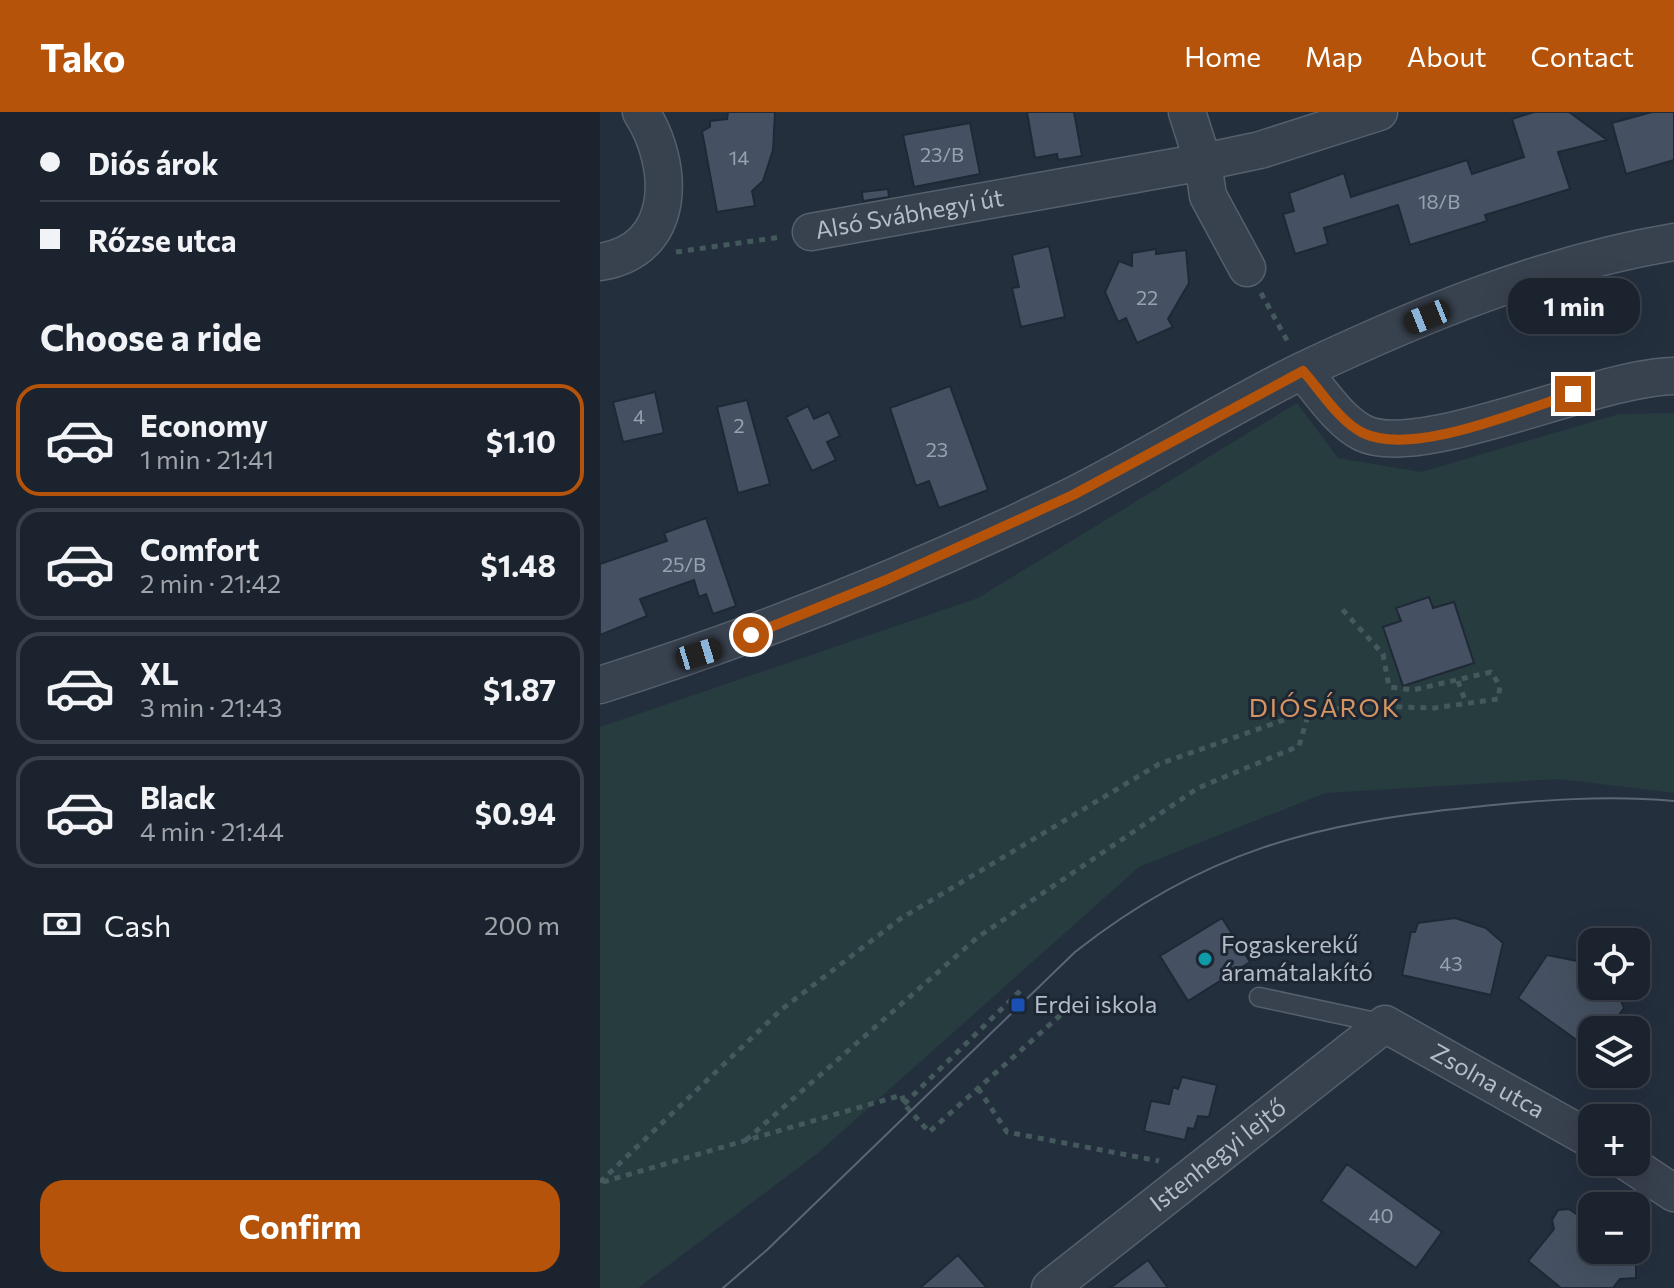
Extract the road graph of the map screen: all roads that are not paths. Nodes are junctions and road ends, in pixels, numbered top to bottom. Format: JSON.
{"nodes":[{"id":1,"x":641,"y":112,"type":"edge"},
{"id":2,"x":1379,"y":112,"type":"edge"},
{"id":3,"x":1194,"y":134,"type":"edge"},
{"id":4,"x":811,"y":232,"type":"road end"},
{"id":5,"x":1674,"y":242,"type":"edge"},
{"id":6,"x":608,"y":261,"type":"edge"},
{"id":7,"x":1247,"y":268,"type":"road end"},
{"id":8,"x":1303,"y":371,"type":"junction"},
{"id":9,"x":1674,"y":376,"type":"edge"},
{"id":10,"x":600,"y":685,"type":"edge"},
{"id":11,"x":1259,"y":997,"type":"dead end"},
{"id":12,"x":1385,"y":1024,"type":"junction"},
{"id":13,"x":1578,"y":1132,"type":"edge"},
{"id":14,"x":1648,"y":1176,"type":"edge"},
{"id":15,"x":1674,"y":1193,"type":"edge"},
{"id":16,"x":1050,"y":1288,"type":"edge"}],
"edges":[{"from":1,"to":6,"type":"street"},
{"from":2,"to":3,"type":"street","name":"Alsó Svábhegyi út"},
{"from":3,"to":4,"type":"street","name":"Alsó Svábhegyi út"},
{"from":3,"to":7,"type":"street"},
{"from":5,"to":8,"type":"street"},
{"from":8,"to":9,"type":"street"},
{"from":8,"to":10,"type":"street"},
{"from":11,"to":12,"type":"lane"},
{"from":12,"to":13,"type":"street","name":"Zsolna utca"},
{"from":12,"to":16,"type":"street","name":"Istenhegyi lejtő"},
{"from":14,"to":15,"type":"street"}]}
